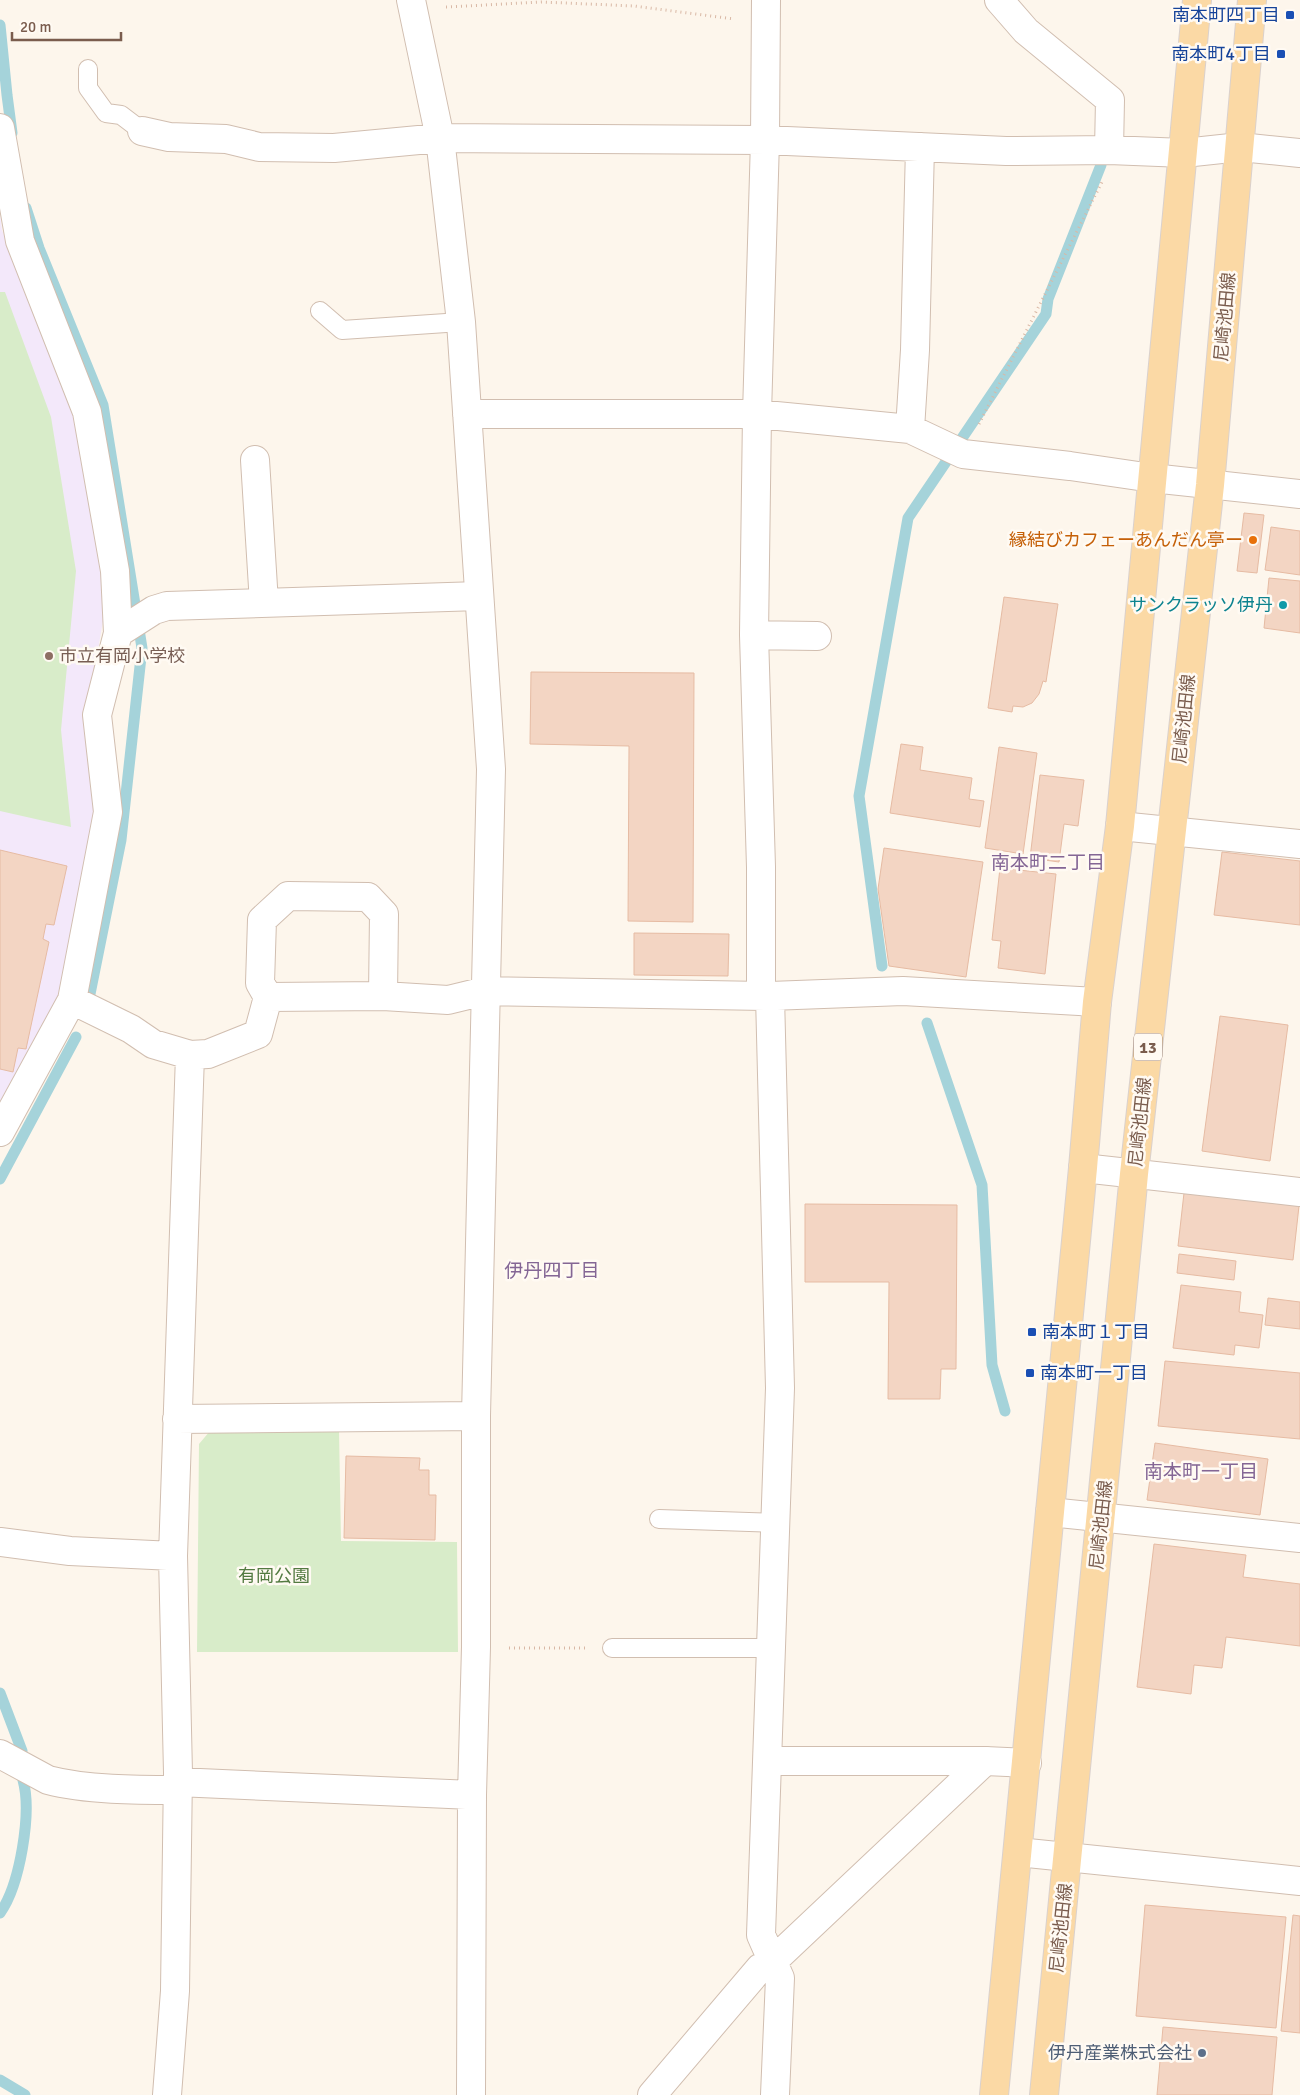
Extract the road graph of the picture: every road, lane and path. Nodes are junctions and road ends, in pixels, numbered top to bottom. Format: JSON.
{"nodes":[{"id":1,"x":999,"y":0,"type":"edge"},
{"id":2,"x":1198,"y":0,"type":"edge"},
{"id":3,"x":1252,"y":0,"type":"edge"},
{"id":4,"x":412,"y":4,"type":"edge"},
{"id":5,"x":766,"y":12,"type":"edge"},
{"id":6,"x":88,"y":69,"type":"dead end"},
{"id":7,"x":0,"y":128,"type":"edge"},
{"id":8,"x":142,"y":131,"type":"joint"},
{"id":9,"x":440,"y":138,"type":"junction"},
{"id":10,"x":765,"y":140,"type":"junction"},
{"id":11,"x":920,"y":147,"type":"junction"},
{"id":12,"x":1240,"y":147,"type":"junction"},
{"id":13,"x":1109,"y":150,"type":"junction"},
{"id":14,"x":1184,"y":153,"type":"junction"},
{"id":15,"x":1300,"y":153,"type":"edge"},
{"id":16,"x":320,"y":311,"type":"dead end"},
{"id":17,"x":461,"y":322,"type":"junction"},
{"id":18,"x":467,"y":414,"type":"junction"},
{"id":19,"x":757,"y":414,"type":"junction"},
{"id":20,"x":910,"y":429,"type":"junction"},
{"id":21,"x":963,"y":454,"type":"junction"},
{"id":22,"x":255,"y":460,"type":"dead end"},
{"id":23,"x":1152,"y":478,"type":"junction"},
{"id":24,"x":1210,"y":485,"type":"junction"},
{"id":25,"x":1300,"y":494,"type":"edge"},
{"id":26,"x":479,"y":596,"type":"junction"},
{"id":27,"x":264,"y":603,"type":"junction"},
{"id":28,"x":121,"y":631,"type":"junction"},
{"id":29,"x":754,"y":635,"type":"junction"},
{"id":30,"x":816,"y":636,"type":"dead end"},
{"id":31,"x":1120,"y":826,"type":"junction"},
{"id":32,"x":1171,"y":830,"type":"junction"},
{"id":33,"x":1300,"y":844,"type":"edge"},
{"id":34,"x":485,"y":990,"type":"junction"},
{"id":35,"x":765,"y":995,"type":"junction"},
{"id":36,"x":383,"y":996,"type":"junction"},
{"id":37,"x":268,"y":997,"type":"junction"},
{"id":38,"x":72,"y":1000,"type":"junction"},
{"id":39,"x":1096,"y":1002,"type":"junction"},
{"id":40,"x":190,"y":1055,"type":"junction"},
{"id":41,"x":0,"y":1132,"type":"edge"},
{"id":42,"x":1083,"y":1168,"type":"junction"},
{"id":43,"x":1134,"y":1174,"type":"junction"},
{"id":44,"x":1300,"y":1192,"type":"edge"},
{"id":45,"x":476,"y":1416,"type":"junction"},
{"id":46,"x":177,"y":1419,"type":"junction"},
{"id":47,"x":1050,"y":1512,"type":"junction"},
{"id":48,"x":1102,"y":1518,"type":"junction"},
{"id":49,"x":659,"y":1519,"type":"dead end"},
{"id":50,"x":776,"y":1523,"type":"junction"},
{"id":51,"x":1300,"y":1538,"type":"edge"},
{"id":52,"x":0,"y":1542,"type":"edge"},
{"id":53,"x":173,"y":1556,"type":"junction"},
{"id":54,"x":476,"y":1647,"type":"junction"},
{"id":55,"x":612,"y":1648,"type":"joint"},
{"id":56,"x":771,"y":1648,"type":"junction"},
{"id":57,"x":985,"y":1760,"type":"junction"},
{"id":58,"x":14,"y":1761,"type":"edge"},
{"id":59,"x":768,"y":1761,"type":"junction"},
{"id":60,"x":1027,"y":1762,"type":"junction"},
{"id":61,"x":177,"y":1786,"type":"junction"},
{"id":62,"x":472,"y":1796,"type":"junction"},
{"id":63,"x":1018,"y":1852,"type":"junction"},
{"id":64,"x":1068,"y":1857,"type":"junction"},
{"id":65,"x":1300,"y":1881,"type":"edge"},
{"id":66,"x":772,"y":1962,"type":"junction"},
{"id":67,"x":167,"y":2095,"type":"edge"},
{"id":68,"x":471,"y":2095,"type":"edge"},
{"id":69,"x":652,"y":2095,"type":"edge"},
{"id":70,"x":775,"y":2095,"type":"edge"},
{"id":71,"x":994,"y":2095,"type":"edge"},
{"id":72,"x":1044,"y":2095,"type":"edge"}],
"edges":[{"from":1,"to":13,"type":"street"},
{"from":2,"to":14,"type":"main road"},
{"from":3,"to":12,"type":"main road","name":"尼崎池田線","number":"13"},
{"from":4,"to":5,"type":"path"},
{"from":4,"to":9,"type":"street"},
{"from":5,"to":10,"type":"street"},
{"from":6,"to":8,"type":"lane"},
{"from":7,"to":28,"type":"street"},
{"from":8,"to":9,"type":"street"},
{"from":9,"to":10,"type":"street"},
{"from":9,"to":17,"type":"street"},
{"from":10,"to":11,"type":"street"},
{"from":10,"to":19,"type":"street"},
{"from":11,"to":13,"type":"street"},
{"from":11,"to":20,"type":"street"},
{"from":12,"to":14,"type":"street"},
{"from":12,"to":15,"type":"street"},
{"from":12,"to":24,"type":"main road","name":"尼崎池田線","number":"13"},
{"from":13,"to":14,"type":"street"},
{"from":13,"to":21,"type":"path"},
{"from":14,"to":23,"type":"main road"},
{"from":16,"to":17,"type":"lane"},
{"from":17,"to":18,"type":"street"},
{"from":18,"to":19,"type":"street"},
{"from":18,"to":26,"type":"street"},
{"from":19,"to":20,"type":"street"},
{"from":19,"to":29,"type":"street"},
{"from":20,"to":21,"type":"street"},
{"from":21,"to":23,"type":"street"},
{"from":22,"to":27,"type":"street"},
{"from":23,"to":24,"type":"street"},
{"from":23,"to":31,"type":"main road"},
{"from":24,"to":25,"type":"street"},
{"from":24,"to":32,"type":"main road","name":"尼崎池田線","number":"13"},
{"from":26,"to":27,"type":"street"},
{"from":26,"to":34,"type":"street"},
{"from":27,"to":28,"type":"street"},
{"from":28,"to":38,"type":"street"},
{"from":29,"to":30,"type":"street"},
{"from":29,"to":35,"type":"street"},
{"from":31,"to":32,"type":"street"},
{"from":31,"to":39,"type":"main road"},
{"from":32,"to":33,"type":"street"},
{"from":32,"to":43,"type":"main road","name":"尼崎池田線","number":"13"},
{"from":34,"to":35,"type":"street"},
{"from":34,"to":36,"type":"street"},
{"from":34,"to":45,"type":"street"},
{"from":35,"to":39,"type":"street"},
{"from":35,"to":50,"type":"street"},
{"from":36,"to":37,"type":"street"},
{"from":36,"to":37,"type":"street"},
{"from":37,"to":40,"type":"street"},
{"from":38,"to":40,"type":"street"},
{"from":38,"to":41,"type":"street"},
{"from":39,"to":42,"type":"main road"},
{"from":40,"to":46,"type":"street"},
{"from":42,"to":43,"type":"street"},
{"from":42,"to":47,"type":"main road"},
{"from":43,"to":44,"type":"street"},
{"from":43,"to":48,"type":"main road","name":"尼崎池田線","number":"13"},
{"from":45,"to":46,"type":"street"},
{"from":45,"to":54,"type":"street"},
{"from":46,"to":53,"type":"street"},
{"from":47,"to":48,"type":"street"},
{"from":47,"to":60,"type":"main road"},
{"from":48,"to":51,"type":"street"},
{"from":48,"to":64,"type":"main road","name":"尼崎池田線","number":"13"},
{"from":49,"to":50,"type":"lane"},
{"from":50,"to":56,"type":"street"},
{"from":52,"to":53,"type":"street"},
{"from":53,"to":61,"type":"street"},
{"from":54,"to":55,"type":"path"},
{"from":54,"to":62,"type":"street"},
{"from":55,"to":56,"type":"lane"},
{"from":56,"to":59,"type":"street"},
{"from":57,"to":59,"type":"street"},
{"from":57,"to":60,"type":"street"},
{"from":57,"to":66,"type":"street"},
{"from":58,"to":61,"type":"street"},
{"from":59,"to":66,"type":"street"},
{"from":60,"to":63,"type":"main road"},
{"from":61,"to":62,"type":"street"},
{"from":61,"to":67,"type":"street"},
{"from":62,"to":68,"type":"street"},
{"from":63,"to":64,"type":"street"},
{"from":63,"to":71,"type":"main road"},
{"from":64,"to":65,"type":"street"},
{"from":64,"to":72,"type":"main road","name":"尼崎池田線","number":"13"},
{"from":66,"to":69,"type":"street"},
{"from":66,"to":70,"type":"street"}]}
